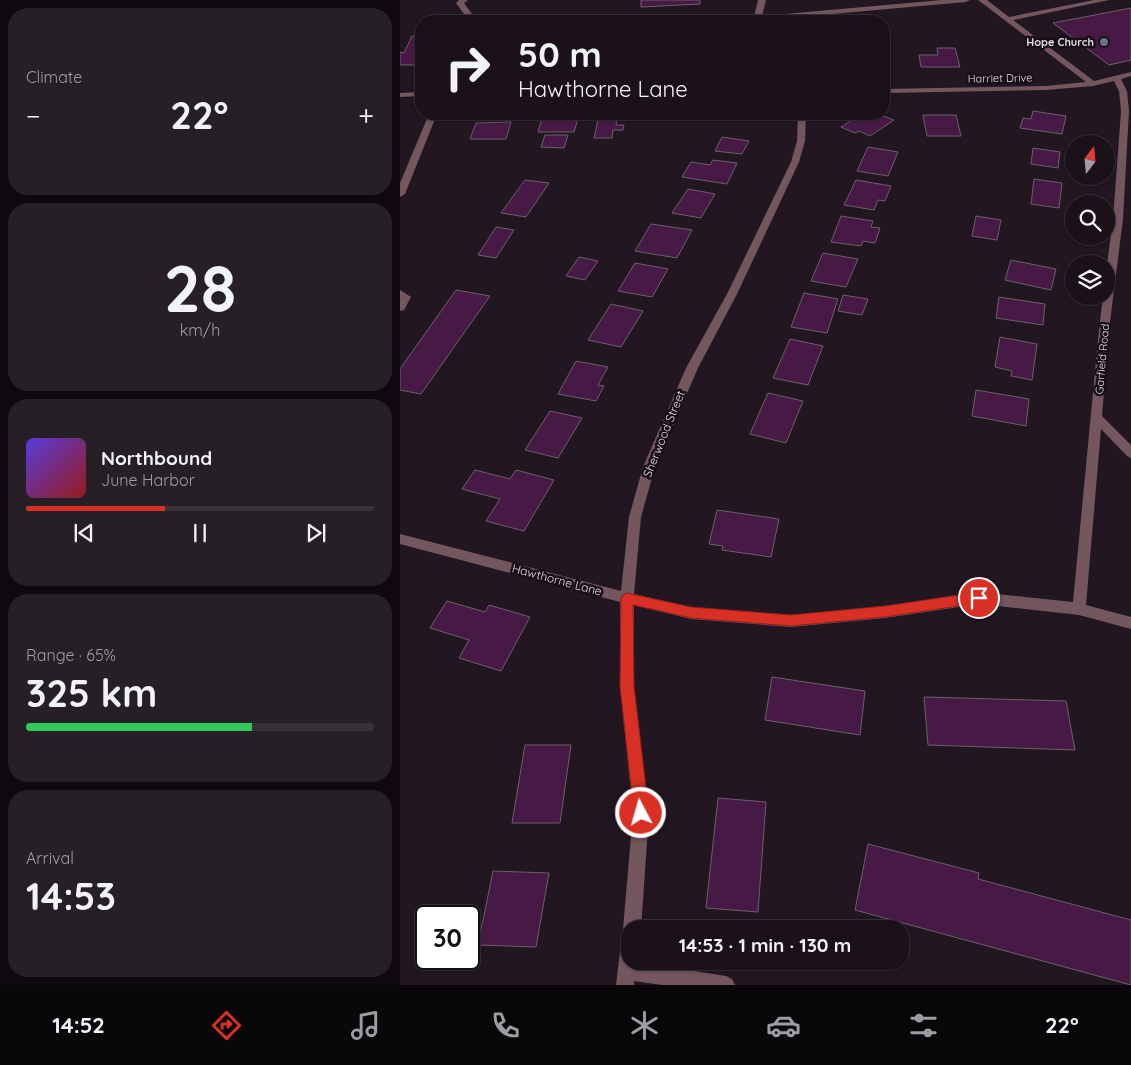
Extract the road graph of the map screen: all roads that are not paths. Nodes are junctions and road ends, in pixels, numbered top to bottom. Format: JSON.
{"nodes":[{"id":1,"x":762,"y":0,"type":"edge"},
{"id":2,"x":859,"y":0,"type":"edge"},
{"id":3,"x":966,"y":0,"type":"edge"},
{"id":4,"x":982,"y":0,"type":"edge"},
{"id":5,"x":1105,"y":0,"type":"edge"},
{"id":6,"x":462,"y":1,"type":"edge"},
{"id":7,"x":865,"y":10,"type":"junction"},
{"id":8,"x":470,"y":15,"type":"edge"},
{"id":9,"x":758,"y":15,"type":"edge"},
{"id":10,"x":811,"y":15,"type":"edge"},
{"id":11,"x":1008,"y":19,"type":"junction"},
{"id":12,"x":1131,"y":74,"type":"edge"},
{"id":13,"x":1116,"y":78,"type":"junction"},
{"id":14,"x":1093,"y":84,"type":"junction"},
{"id":15,"x":890,"y":91,"type":"edge"},
{"id":16,"x":415,"y":94,"type":"edge"},
{"id":17,"x":400,"y":95,"type":"edge"},
{"id":18,"x":1128,"y":113,"type":"edge"},
{"id":19,"x":431,"y":120,"type":"edge"},
{"id":20,"x":802,"y":120,"type":"edge"},
{"id":21,"x":400,"y":194,"type":"edge"},
{"id":22,"x":400,"y":293,"type":"edge"},
{"id":23,"x":400,"y":308,"type":"edge"},
{"id":24,"x":1097,"y":418,"type":"junction"},
{"id":25,"x":1131,"y":453,"type":"edge"},
{"id":26,"x":400,"y":539,"type":"edge"},
{"id":27,"x":627,"y":598,"type":"junction"},
{"id":28,"x":1079,"y":609,"type":"junction"},
{"id":29,"x":1131,"y":623,"type":"edge"},
{"id":30,"x":633,"y":920,"type":"edge"},
{"id":31,"x":625,"y":978,"type":"edge"},
{"id":32,"x":726,"y":985,"type":"edge"}],
"edges":[{"from":1,"to":9,"type":"street"},
{"from":2,"to":7,"type":"street"},
{"from":3,"to":7,"type":"street"},
{"from":4,"to":11,"type":"street"},
{"from":5,"to":11,"type":"street"},
{"from":6,"to":8,"type":"street"},
{"from":7,"to":10,"type":"street"},
{"from":11,"to":14,"type":"street"},
{"from":12,"to":13,"type":"street"},
{"from":13,"to":14,"type":"street","name":"Harriet Drive"},
{"from":13,"to":18,"type":"street","name":"Garfield Road"},
{"from":14,"to":15,"type":"street","name":"Harriet Drive"},
{"from":16,"to":17,"type":"street"},
{"from":18,"to":24,"type":"street","name":"Garfield Road"},
{"from":19,"to":21,"type":"street"},
{"from":20,"to":27,"type":"street","name":"Sherwood Street"},
{"from":22,"to":23,"type":"street"},
{"from":24,"to":25,"type":"street"},
{"from":24,"to":28,"type":"street","name":"Garfield Road"},
{"from":26,"to":27,"type":"street","name":"Hawthorne Lane"},
{"from":27,"to":28,"type":"street","name":"Hawthorne Lane"},
{"from":27,"to":30,"type":"street","name":"Sherwood Street"},
{"from":28,"to":29,"type":"street","name":"Hawthorne Lane"},
{"from":31,"to":32,"type":"street"}]}
